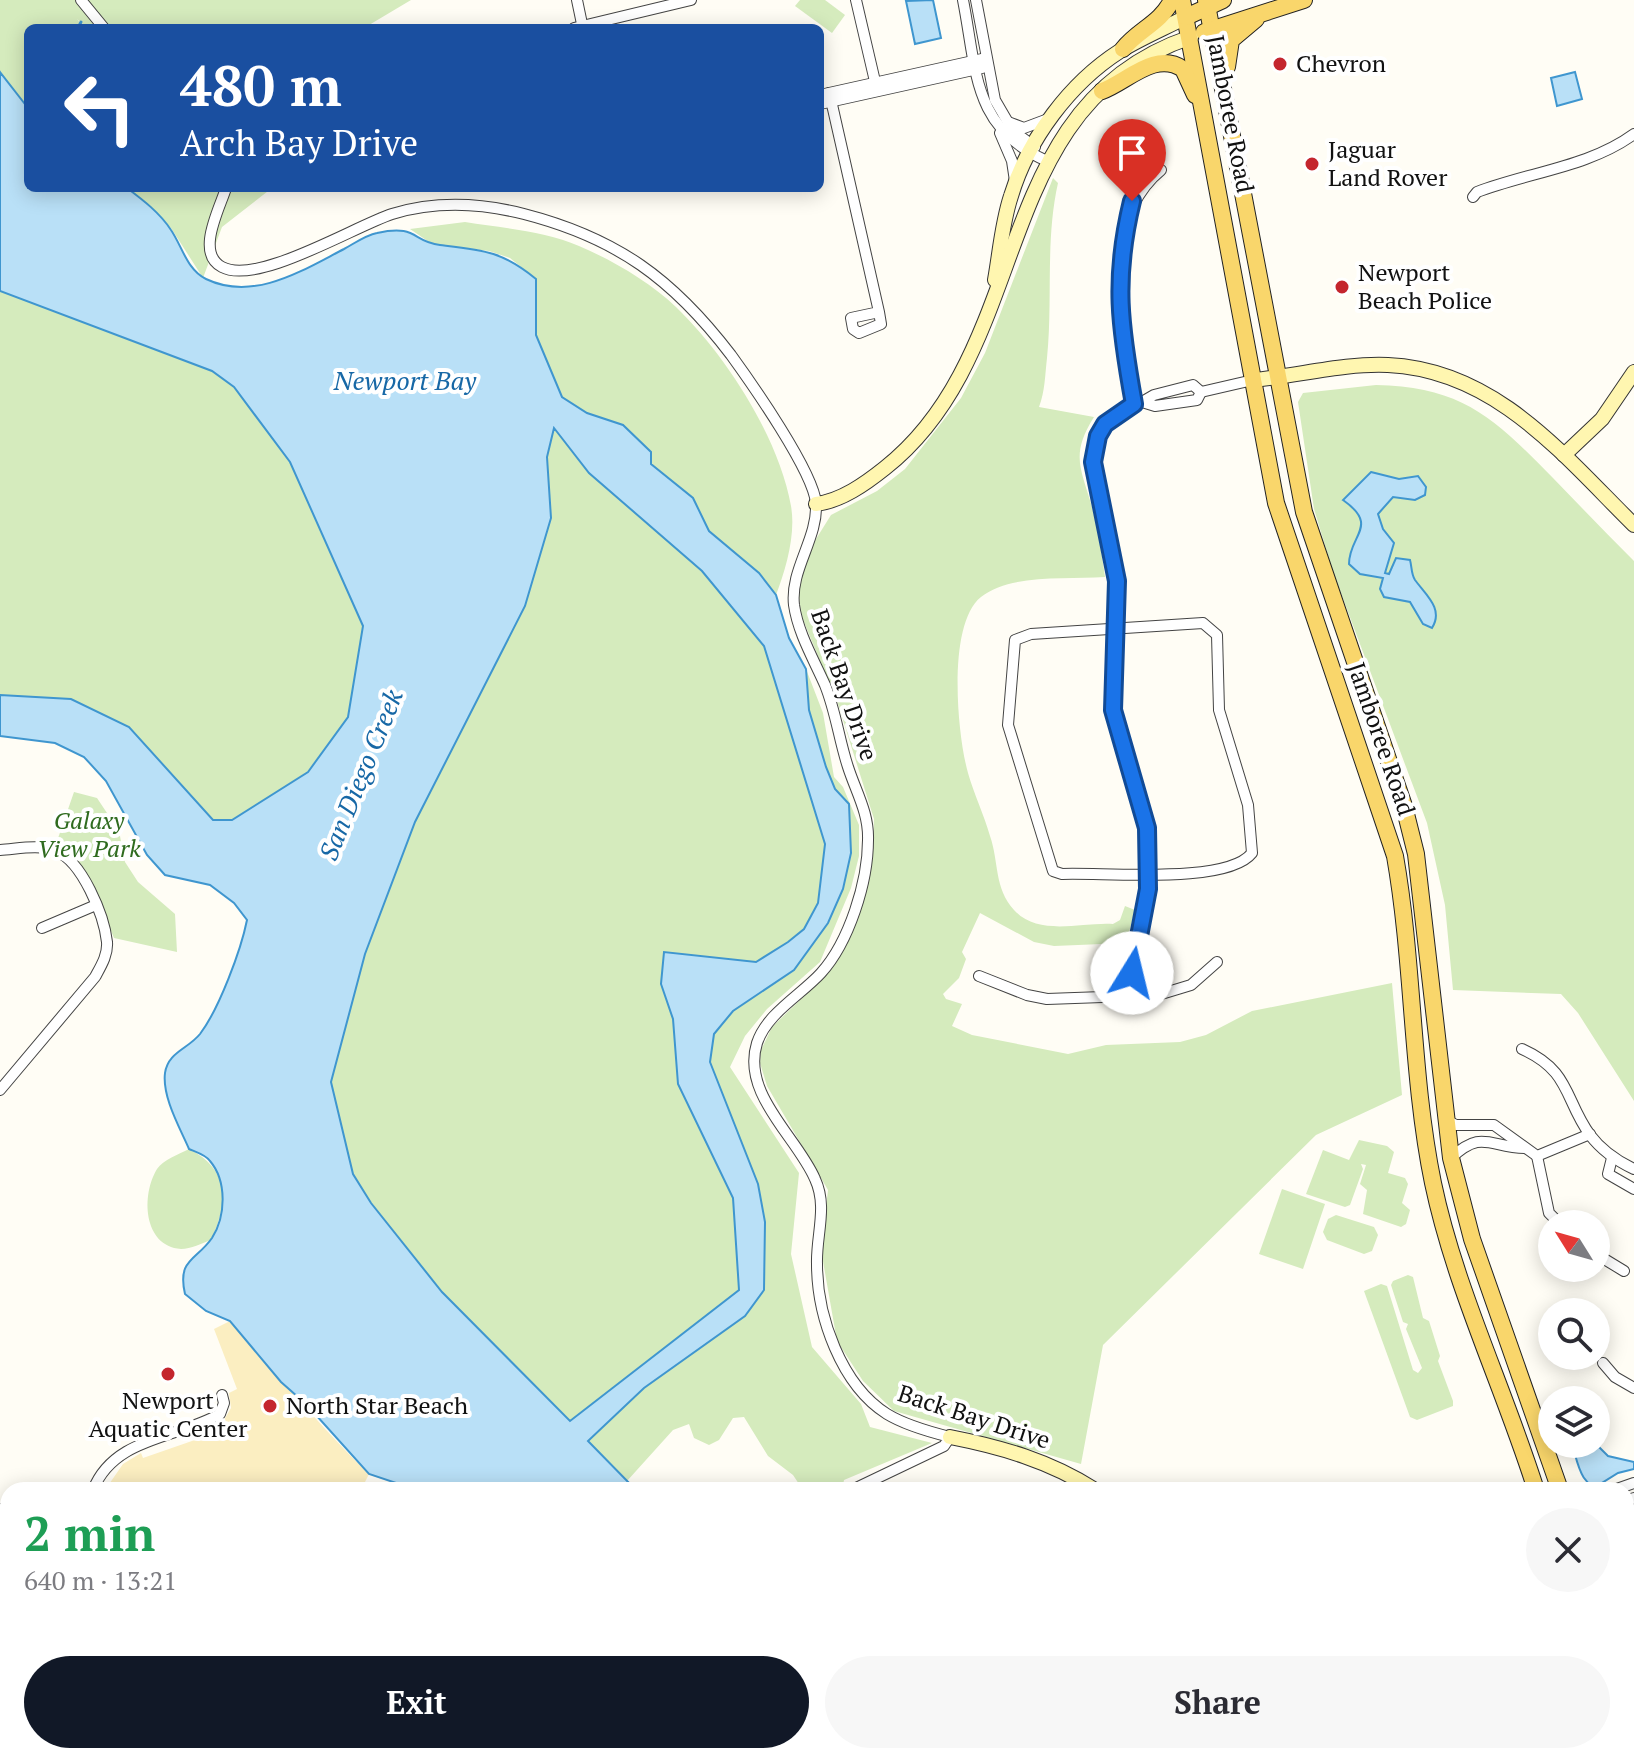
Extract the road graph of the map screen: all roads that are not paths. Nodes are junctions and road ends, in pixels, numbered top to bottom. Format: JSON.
{"nodes":[{"id":1,"x":81,"y":0,"type":"edge"},
{"id":2,"x":577,"y":0,"type":"edge"},
{"id":3,"x":691,"y":0,"type":"edge"},
{"id":4,"x":856,"y":0,"type":"edge"},
{"id":5,"x":963,"y":0,"type":"edge"},
{"id":6,"x":976,"y":0,"type":"edge"},
{"id":7,"x":1172,"y":0,"type":"edge"},
{"id":8,"x":1304,"y":0,"type":"edge"},
{"id":9,"x":1212,"y":2,"type":"edge"},
{"id":10,"x":1184,"y":8,"type":"edge"},
{"id":11,"x":1258,"y":14,"type":"junction"},
{"id":12,"x":101,"y":24,"type":"edge"},
{"id":13,"x":578,"y":24,"type":"edge"},
{"id":14,"x":587,"y":24,"type":"edge"},
{"id":15,"x":1212,"y":29,"type":"junction"},
{"id":16,"x":1191,"y":37,"type":"junction"},
{"id":17,"x":1123,"y":49,"type":"junction"},
{"id":18,"x":982,"y":64,"type":"junction"},
{"id":19,"x":1222,"y":79,"type":"junction"},
{"id":20,"x":876,"y":88,"type":"junction"},
{"id":21,"x":1102,"y":91,"type":"junction"},
{"id":22,"x":825,"y":98,"type":"edge"},
{"id":23,"x":1052,"y":117,"type":"junction"},
{"id":24,"x":1002,"y":126,"type":"junction"},
{"id":25,"x":1208,"y":127,"type":"junction"},
{"id":26,"x":1634,"y":134,"type":"edge"},
{"id":27,"x":1031,"y":149,"type":"junction"},
{"id":28,"x":1047,"y":161,"type":"junction"},
{"id":29,"x":1161,"y":170,"type":"dead end"},
{"id":30,"x":1015,"y":182,"type":"junction"},
{"id":31,"x":225,"y":192,"type":"edge"},
{"id":32,"x":1473,"y":197,"type":"dead end"},
{"id":33,"x":879,"y":312,"type":"dead end"},
{"id":34,"x":989,"y":312,"type":"junction"},
{"id":35,"x":1634,"y":372,"type":"edge"},
{"id":36,"x":1279,"y":377,"type":"junction"},
{"id":37,"x":1253,"y":380,"type":"junction"},
{"id":38,"x":1201,"y":392,"type":"junction"},
{"id":39,"x":1173,"y":397,"type":"junction"},
{"id":40,"x":1138,"y":403,"type":"junction"},
{"id":41,"x":1564,"y":455,"type":"junction"},
{"id":42,"x":816,"y":504,"type":"junction"},
{"id":43,"x":1634,"y":525,"type":"edge"},
{"id":44,"x":1116,"y":628,"type":"junction"},
{"id":45,"x":0,"y":850,"type":"edge"},
{"id":46,"x":1149,"y":873,"type":"junction"},
{"id":47,"x":96,"y":905,"type":"junction"},
{"id":48,"x":42,"y":928,"type":"dead end"},
{"id":49,"x":1217,"y":962,"type":"dead end"},
{"id":50,"x":979,"y":976,"type":"dead end"},
{"id":51,"x":1132,"y":994,"type":"junction"},
{"id":52,"x":1522,"y":1049,"type":"dead end"},
{"id":53,"x":0,"y":1090,"type":"edge"},
{"id":54,"x":1444,"y":1119,"type":"junction"},
{"id":55,"x":1484,"y":1124,"type":"junction"},
{"id":56,"x":1590,"y":1134,"type":"junction"},
{"id":57,"x":1484,"y":1140,"type":"junction"},
{"id":58,"x":1525,"y":1148,"type":"junction"},
{"id":59,"x":1537,"y":1156,"type":"junction"},
{"id":60,"x":1451,"y":1158,"type":"junction"},
{"id":61,"x":1612,"y":1158,"type":"junction"},
{"id":62,"x":1634,"y":1169,"type":"edge"},
{"id":63,"x":1634,"y":1189,"type":"edge"},
{"id":64,"x":1548,"y":1210,"type":"edge"},
{"id":65,"x":1610,"y":1262,"type":"edge"},
{"id":66,"x":1624,"y":1271,"type":"dead end"},
{"id":67,"x":1609,"y":1370,"type":"edge"},
{"id":68,"x":1634,"y":1388,"type":"edge"},
{"id":69,"x":222,"y":1395,"type":"dead end"},
{"id":70,"x":950,"y":1437,"type":"junction"},
{"id":71,"x":98,"y":1482,"type":"edge"},
{"id":72,"x":869,"y":1482,"type":"edge"},
{"id":73,"x":1083,"y":1482,"type":"edge"},
{"id":74,"x":1533,"y":1482,"type":"edge"},
{"id":75,"x":1557,"y":1482,"type":"edge"}],
"edges":[{"from":1,"to":12,"type":"street"},
{"from":2,"to":13,"type":"street"},
{"from":3,"to":14,"type":"street"},
{"from":4,"to":20,"type":"street"},
{"from":5,"to":18,"type":"street"},
{"from":6,"to":18,"type":"street"},
{"from":7,"to":17,"type":"main road"},
{"from":8,"to":11,"type":"main road"},
{"from":9,"to":10,"type":"main road"},
{"from":9,"to":15,"type":"main road","name":"Jamboree Road"},
{"from":10,"to":16,"type":"main road","name":"Jamboree Road"},
{"from":10,"to":17,"type":"street"},
{"from":11,"to":15,"type":"main road"},
{"from":11,"to":19,"type":"main road"},
{"from":15,"to":16,"type":"main road"},
{"from":15,"to":19,"type":"main road","name":"Jamboree Road"},
{"from":16,"to":21,"type":"street"},
{"from":16,"to":25,"type":"main road","name":"Jamboree Road"},
{"from":17,"to":23,"type":"street"},
{"from":18,"to":20,"type":"street"},
{"from":18,"to":24,"type":"street"},
{"from":19,"to":36,"type":"main road","name":"Jamboree Road"},
{"from":20,"to":22,"type":"street"},
{"from":21,"to":25,"type":"main road"},
{"from":21,"to":28,"type":"street"},
{"from":22,"to":33,"type":"street"},
{"from":23,"to":24,"type":"street"},
{"from":23,"to":27,"type":"street"},
{"from":24,"to":27,"type":"street"},
{"from":24,"to":30,"type":"street"},
{"from":25,"to":37,"type":"main road","name":"Jamboree Road"},
{"from":26,"to":32,"type":"street"},
{"from":27,"to":28,"type":"street"},
{"from":27,"to":30,"type":"street"},
{"from":28,"to":34,"type":"street"},
{"from":29,"to":40,"type":"street"},
{"from":30,"to":34,"type":"street"},
{"from":31,"to":42,"type":"street"},
{"from":34,"to":42,"type":"street"},
{"from":35,"to":41,"type":"street"},
{"from":36,"to":37,"type":"street"},
{"from":36,"to":41,"type":"street"},
{"from":36,"to":54,"type":"main road","name":"Jamboree Road"},
{"from":37,"to":38,"type":"street"},
{"from":37,"to":74,"type":"main road","name":"Jamboree Road"},
{"from":38,"to":39,"type":"street"},
{"from":38,"to":39,"type":"street"},
{"from":39,"to":40,"type":"street"},
{"from":40,"to":44,"type":"street"},
{"from":41,"to":43,"type":"street"},
{"from":42,"to":70,"type":"street","name":"Back Bay Drive"},
{"from":44,"to":46,"type":"street"},
{"from":44,"to":46,"type":"street"},
{"from":44,"to":46,"type":"street"},
{"from":45,"to":47,"type":"street"},
{"from":46,"to":51,"type":"street"},
{"from":47,"to":48,"type":"street"},
{"from":47,"to":53,"type":"street"},
{"from":49,"to":51,"type":"street"},
{"from":50,"to":51,"type":"street"},
{"from":52,"to":56,"type":"street"},
{"from":54,"to":55,"type":"street"},
{"from":54,"to":60,"type":"main road","name":"Jamboree Road"},
{"from":55,"to":57,"type":"street"},
{"from":55,"to":58,"type":"street"},
{"from":56,"to":59,"type":"street"},
{"from":56,"to":61,"type":"street"},
{"from":57,"to":58,"type":"street"},
{"from":57,"to":60,"type":"street"},
{"from":58,"to":59,"type":"street"},
{"from":59,"to":64,"type":"street"},
{"from":60,"to":75,"type":"main road","name":"Jamboree Road"},
{"from":61,"to":62,"type":"street"},
{"from":61,"to":63,"type":"street"},
{"from":65,"to":66,"type":"street"},
{"from":67,"to":68,"type":"street"},
{"from":69,"to":71,"type":"street"},
{"from":70,"to":72,"type":"street"},
{"from":70,"to":73,"type":"street","name":"Back Bay Drive"}]}
